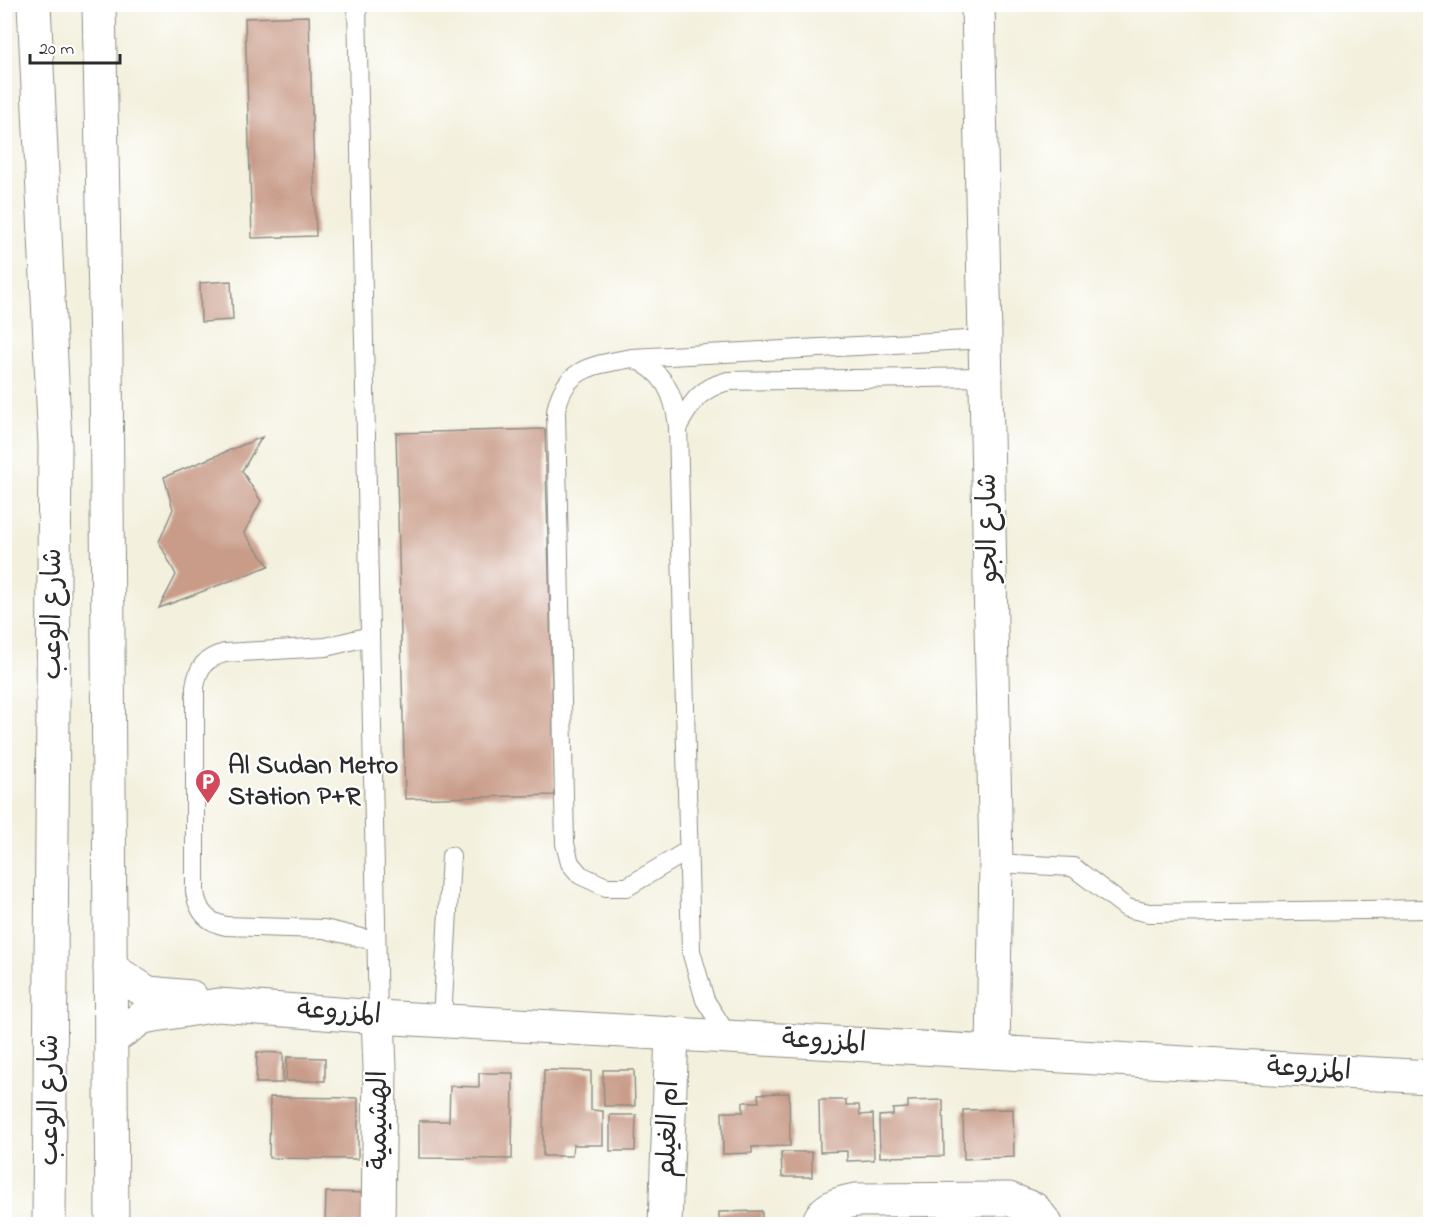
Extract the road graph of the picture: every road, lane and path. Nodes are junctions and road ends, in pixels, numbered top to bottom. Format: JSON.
{"nodes":[{"id":1,"x":99,"y":4,"type":"edge"},
{"id":2,"x":357,"y":4,"type":"edge"},
{"id":3,"x":978,"y":4,"type":"edge"},
{"id":4,"x":37,"y":14,"type":"edge"},
{"id":5,"x":986,"y":339,"type":"junction"},
{"id":6,"x":632,"y":358,"type":"junction"},
{"id":7,"x":986,"y":377,"type":"junction"},
{"id":8,"x":678,"y":426,"type":"junction"},
{"id":9,"x":370,"y":636,"type":"junction"},
{"id":10,"x":687,"y":851,"type":"junction"},
{"id":11,"x":451,"y":856,"type":"dead end"},
{"id":12,"x":996,"y":863,"type":"junction"},
{"id":13,"x":1431,"y":909,"type":"edge"},
{"id":14,"x":375,"y":941,"type":"junction"},
{"id":15,"x":110,"y":968,"type":"junction"},
{"id":16,"x":218,"y":1005,"type":"junction"},
{"id":17,"x":378,"y":1017,"type":"junction"},
{"id":18,"x":442,"y":1020,"type":"junction"},
{"id":19,"x":672,"y":1033,"type":"junction"},
{"id":20,"x":728,"y":1036,"type":"junction"},
{"id":21,"x":111,"y":1040,"type":"junction"},
{"id":22,"x":993,"y":1052,"type":"junction"},
{"id":23,"x":1431,"y":1077,"type":"edge"},
{"id":24,"x":49,"y":1224,"type":"edge"},
{"id":25,"x":112,"y":1224,"type":"edge"},
{"id":26,"x":378,"y":1224,"type":"edge"},
{"id":27,"x":665,"y":1224,"type":"edge"},
{"id":28,"x":818,"y":1224,"type":"edge"},
{"id":29,"x":1046,"y":1224,"type":"edge"}],
"edges":[{"from":1,"to":15,"type":"street","name":"شارع الوعب"},
{"from":2,"to":9,"type":"lane"},
{"from":3,"to":5,"type":"street","name":"شارع الجو"},
{"from":4,"to":24,"type":"street","name":"شارع الوعب"},
{"from":5,"to":6,"type":"lane"},
{"from":5,"to":7,"type":"street","name":"شارع الجو"},
{"from":6,"to":8,"type":"lane"},
{"from":6,"to":10,"type":"lane"},
{"from":7,"to":8,"type":"lane"},
{"from":7,"to":12,"type":"street","name":"شارع الجو"},
{"from":8,"to":10,"type":"lane"},
{"from":9,"to":14,"type":"lane"},
{"from":9,"to":14,"type":"lane"},
{"from":10,"to":20,"type":"lane"},
{"from":11,"to":18,"type":"lane"},
{"from":12,"to":13,"type":"lane"},
{"from":12,"to":22,"type":"street","name":"شارع الجو"},
{"from":14,"to":17,"type":"lane"},
{"from":15,"to":16,"type":"street","name":"المزروعة"},
{"from":15,"to":21,"type":"street","name":"شارع الوعب"},
{"from":16,"to":17,"type":"street","name":"المزروعة"},
{"from":16,"to":21,"type":"street","name":"المزروعة"},
{"from":17,"to":18,"type":"street","name":"المزروعة"},
{"from":17,"to":26,"type":"street","name":"الهشيمية"},
{"from":18,"to":19,"type":"street","name":"المزروعة"},
{"from":19,"to":20,"type":"street","name":"المزروعة"},
{"from":19,"to":27,"type":"street","name":"ام الغيلم"},
{"from":20,"to":22,"type":"street","name":"المزروعة"},
{"from":21,"to":25,"type":"street","name":"شارع الوعب"},
{"from":22,"to":23,"type":"street","name":"المزروعة"},
{"from":28,"to":29,"type":"street"}]}
